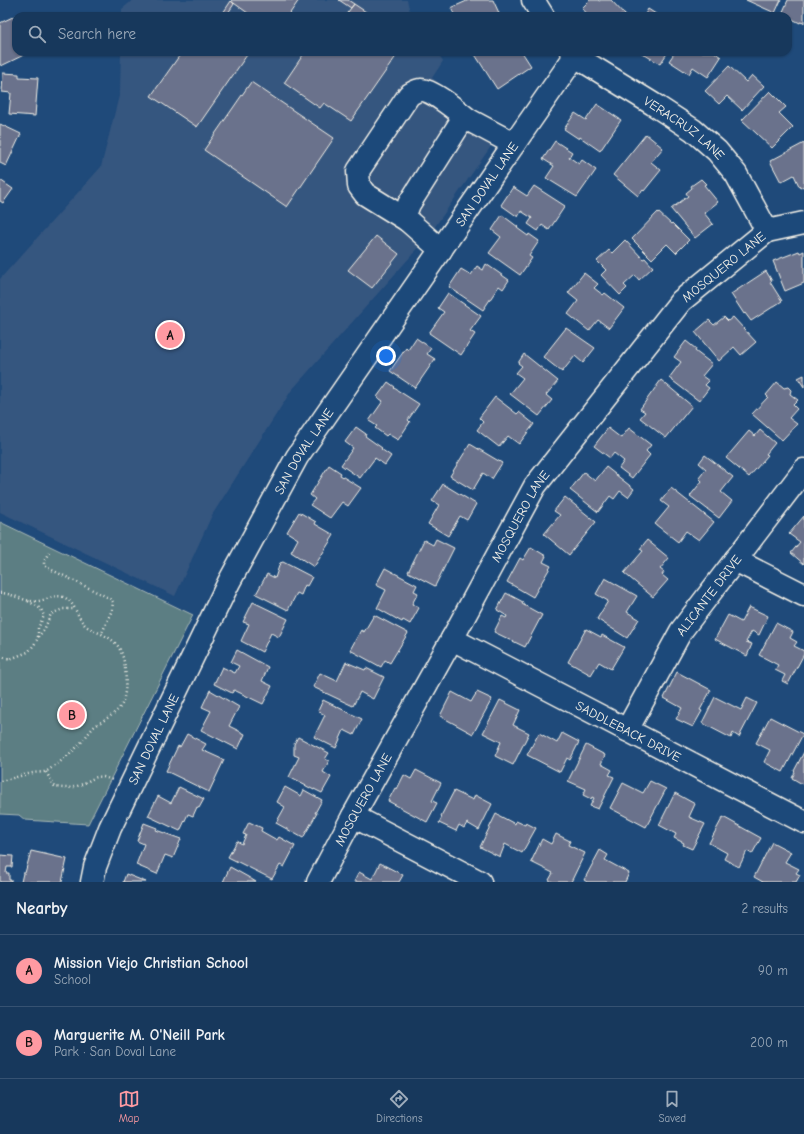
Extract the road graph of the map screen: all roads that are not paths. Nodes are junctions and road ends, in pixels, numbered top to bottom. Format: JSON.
{"nodes":[{"id":1,"x":533,"y":0,"type":"edge"},
{"id":2,"x":540,"y":12,"type":"edge"},
{"id":3,"x":573,"y":56,"type":"edge"},
{"id":4,"x":577,"y":56,"type":"edge"},
{"id":5,"x":469,"y":120,"type":"junction"},
{"id":6,"x":514,"y":144,"type":"junction"},
{"id":7,"x":407,"y":220,"type":"junction"},
{"id":8,"x":804,"y":223,"type":"edge"},
{"id":9,"x":767,"y":231,"type":"junction"},
{"id":10,"x":441,"y":250,"type":"junction"},
{"id":11,"x":804,"y":470,"type":"edge"},
{"id":12,"x":735,"y":560,"type":"junction"},
{"id":13,"x":804,"y":595,"type":"edge"},
{"id":14,"x":452,"y":639,"type":"junction"},
{"id":15,"x":627,"y":730,"type":"junction"},
{"id":16,"x":353,"y":816,"type":"junction"},
{"id":17,"x":804,"y":822,"type":"edge"},
{"id":18,"x":92,"y":882,"type":"edge"},
{"id":19,"x":318,"y":882,"type":"edge"},
{"id":20,"x":480,"y":882,"type":"edge"}],
"edges":[{"from":1,"to":2,"type":"street"},
{"from":3,"to":6,"type":"street","name":"SAN DOVAL LANE"},
{"from":4,"to":9,"type":"street","name":"VERACRUZ LANE"},
{"from":5,"to":6,"type":"street"},
{"from":5,"to":7,"type":"street"},
{"from":5,"to":7,"type":"street"},
{"from":6,"to":10,"type":"street","name":"SAN DOVAL LANE"},
{"from":7,"to":10,"type":"street"},
{"from":8,"to":9,"type":"street","name":"MOSQUERO LANE"},
{"from":9,"to":14,"type":"street","name":"MOSQUERO LANE"},
{"from":10,"to":18,"type":"street","name":"SAN DOVAL LANE"},
{"from":11,"to":12,"type":"street","name":"ALICANTE DRIVE"},
{"from":12,"to":13,"type":"street"},
{"from":12,"to":15,"type":"street","name":"ALICANTE DRIVE"},
{"from":14,"to":15,"type":"street","name":"SADDLEBACK DRIVE"},
{"from":14,"to":16,"type":"street","name":"MOSQUERO LANE"},
{"from":15,"to":17,"type":"street","name":"SADDLEBACK DRIVE"},
{"from":16,"to":19,"type":"street","name":"MOSQUERO LANE"},
{"from":16,"to":20,"type":"street"}]}
